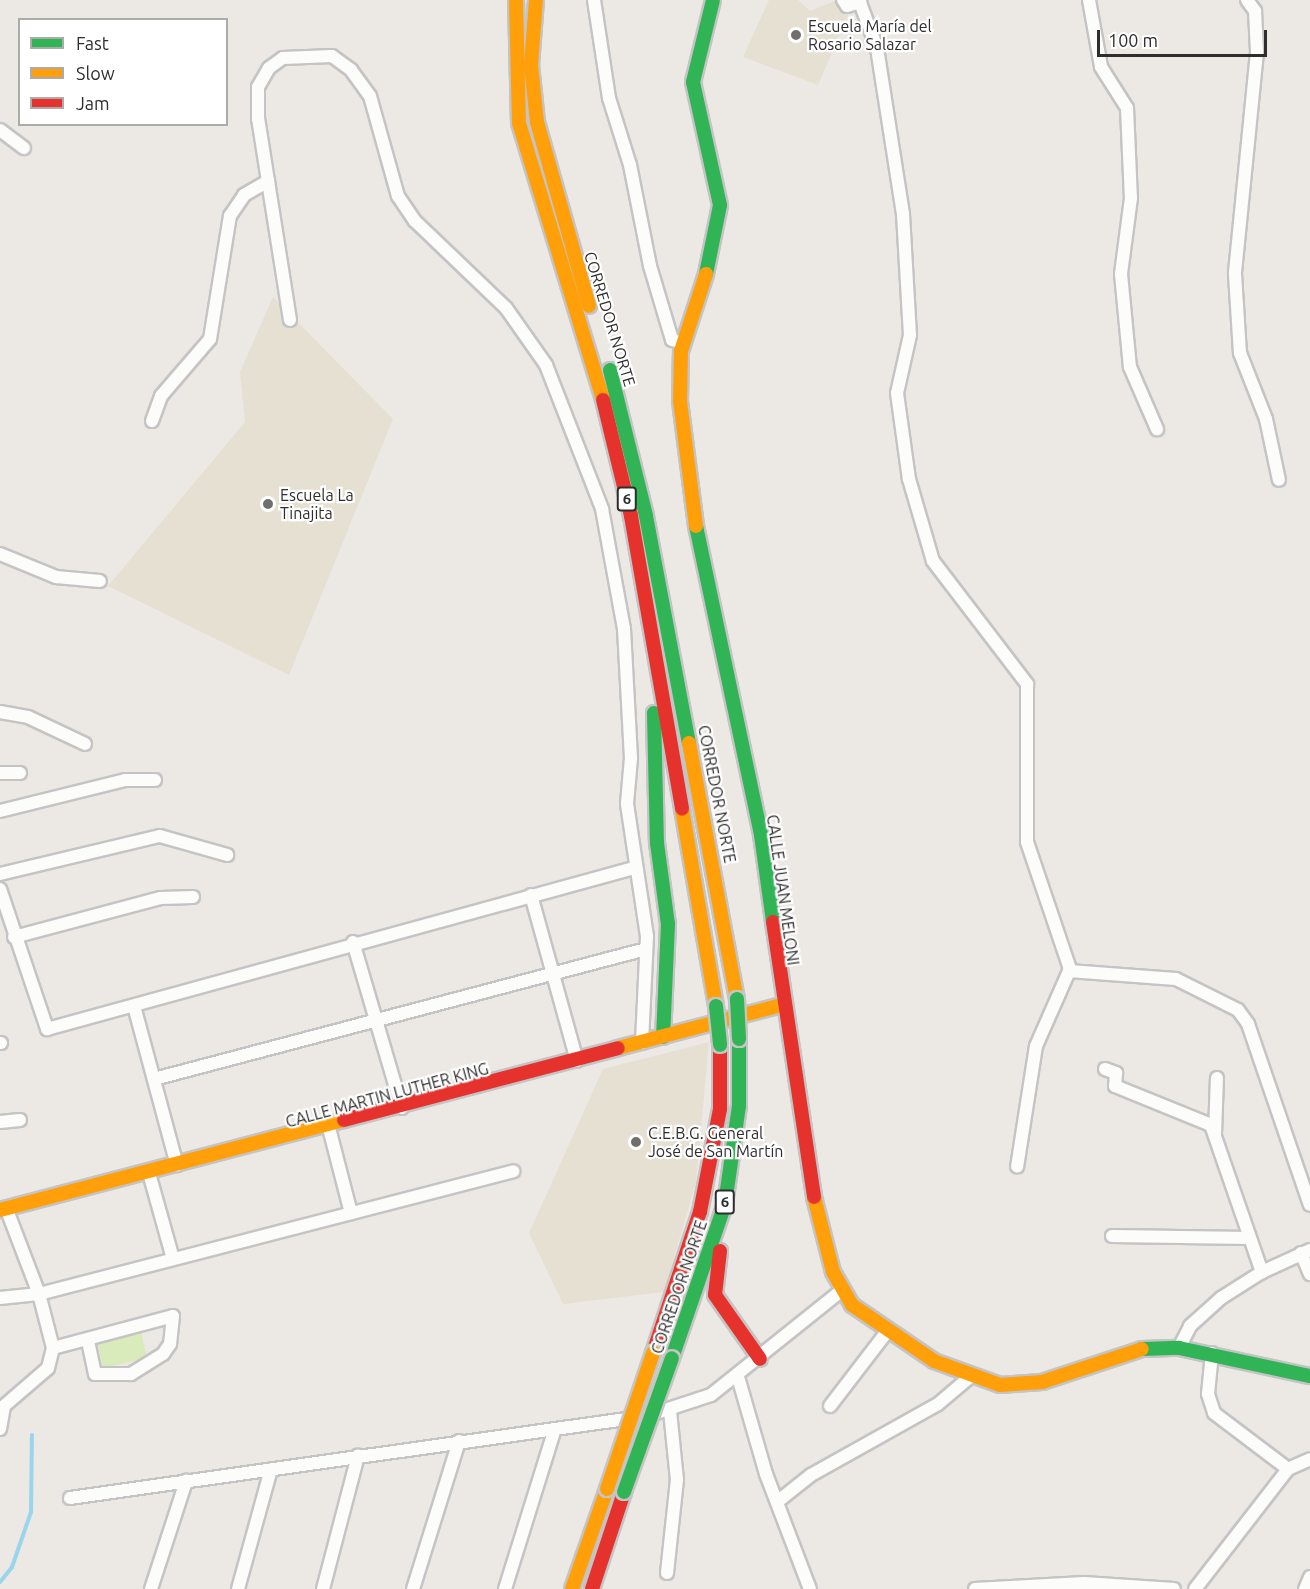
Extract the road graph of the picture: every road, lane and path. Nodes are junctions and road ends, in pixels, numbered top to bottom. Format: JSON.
{"nodes":[{"id":1,"x":516,"y":0,"type":"edge"},
{"id":2,"x":536,"y":0,"type":"edge"},
{"id":3,"x":594,"y":0,"type":"edge"},
{"id":4,"x":713,"y":0,"type":"edge"},
{"id":5,"x":843,"y":0,"type":"edge"},
{"id":6,"x":1089,"y":0,"type":"edge"},
{"id":7,"x":1247,"y":0,"type":"edge"},
{"id":8,"x":859,"y":1,"type":"edge"},
{"id":9,"x":0,"y":130,"type":"edge"},
{"id":10,"x":24,"y":148,"type":"dead end"},
{"id":11,"x":268,"y":180,"type":"junction"},
{"id":12,"x":290,"y":320,"type":"dead end"},
{"id":13,"x":684,"y":343,"type":"junction"},
{"id":14,"x":152,"y":421,"type":"dead end"},
{"id":15,"x":1157,"y":429,"type":"dead end"},
{"id":16,"x":1279,"y":480,"type":"dead end"},
{"id":17,"x":0,"y":554,"type":"edge"},
{"id":18,"x":100,"y":581,"type":"dead end"},
{"id":19,"x":652,"y":643,"type":"junction"},
{"id":20,"x":0,"y":712,"type":"edge"},
{"id":21,"x":85,"y":744,"type":"dead end"},
{"id":22,"x":0,"y":773,"type":"edge"},
{"id":23,"x":20,"y":773,"type":"dead end"},
{"id":24,"x":155,"y":780,"type":"dead end"},
{"id":25,"x":0,"y":811,"type":"edge"},
{"id":26,"x":227,"y":855,"type":"dead end"},
{"id":27,"x":634,"y":868,"type":"junction"},
{"id":28,"x":0,"y":874,"type":"edge"},
{"id":29,"x":0,"y":890,"type":"edge"},
{"id":30,"x":531,"y":895,"type":"junction"},
{"id":31,"x":193,"y":897,"type":"dead end"},
{"id":32,"x":14,"y":937,"type":"junction"},
{"id":33,"x":353,"y":942,"type":"junction"},
{"id":34,"x":646,"y":949,"type":"junction"},
{"id":35,"x":1069,"y":971,"type":"junction"},
{"id":36,"x":552,"y":973,"type":"junction"},
{"id":37,"x":782,"y":1005,"type":"junction"},
{"id":38,"x":134,"y":1006,"type":"junction"},
{"id":39,"x":375,"y":1019,"type":"junction"},
{"id":40,"x":663,"y":1037,"type":"junction"},
{"id":41,"x":642,"y":1043,"type":"junction"},
{"id":42,"x":577,"y":1061,"type":"junction"},
{"id":43,"x":1105,"y":1069,"type":"dead end"},
{"id":44,"x":154,"y":1078,"type":"junction"},
{"id":45,"x":1217,"y":1078,"type":"dead end"},
{"id":46,"x":402,"y":1108,"type":"junction"},
{"id":47,"x":20,"y":1120,"type":"dead end"},
{"id":48,"x":0,"y":1122,"type":"edge"},
{"id":49,"x":329,"y":1128,"type":"junction"},
{"id":50,"x":1215,"y":1135,"type":"junction"},
{"id":51,"x":177,"y":1165,"type":"junction"},
{"id":52,"x":1017,"y":1167,"type":"dead end"},
{"id":53,"x":513,"y":1171,"type":"dead end"},
{"id":54,"x":149,"y":1173,"type":"junction"},
{"id":55,"x":725,"y":1204,"type":"junction"},
{"id":56,"x":1310,"y":1205,"type":"edge"},
{"id":57,"x":3,"y":1210,"type":"edge"},
{"id":58,"x":351,"y":1213,"type":"junction"},
{"id":59,"x":1112,"y":1236,"type":"dead end"},
{"id":60,"x":1250,"y":1238,"type":"junction"},
{"id":61,"x":1306,"y":1252,"type":"edge"},
{"id":62,"x":173,"y":1259,"type":"junction"},
{"id":63,"x":1262,"y":1272,"type":"junction"},
{"id":64,"x":1310,"y":1274,"type":"edge"},
{"id":65,"x":842,"y":1290,"type":"junction"},
{"id":66,"x":39,"y":1294,"type":"junction"},
{"id":67,"x":0,"y":1298,"type":"edge"},
{"id":68,"x":886,"y":1334,"type":"junction"},
{"id":69,"x":88,"y":1340,"type":"junction"},
{"id":70,"x":53,"y":1348,"type":"junction"},
{"id":71,"x":1179,"y":1348,"type":"junction"},
{"id":72,"x":1212,"y":1353,"type":"junction"},
{"id":73,"x":760,"y":1359,"type":"junction"},
{"id":74,"x":1310,"y":1376,"type":"edge"},
{"id":75,"x":738,"y":1377,"type":"junction"},
{"id":76,"x":970,"y":1377,"type":"junction"},
{"id":77,"x":830,"y":1406,"type":"dead end"},
{"id":78,"x":670,"y":1411,"type":"junction"},
{"id":79,"x":0,"y":1429,"type":"edge"},
{"id":80,"x":554,"y":1432,"type":"junction"},
{"id":81,"x":459,"y":1441,"type":"junction"},
{"id":82,"x":358,"y":1456,"type":"junction"},
{"id":83,"x":1310,"y":1459,"type":"edge"},
{"id":84,"x":271,"y":1468,"type":"junction"},
{"id":85,"x":1288,"y":1469,"type":"junction"},
{"id":86,"x":186,"y":1481,"type":"junction"},
{"id":87,"x":70,"y":1498,"type":"dead end"},
{"id":88,"x":777,"y":1502,"type":"junction"},
{"id":89,"x":667,"y":1573,"type":"dead end"},
{"id":90,"x":1310,"y":1577,"type":"edge"},
{"id":91,"x":151,"y":1589,"type":"edge"},
{"id":92,"x":238,"y":1589,"type":"edge"},
{"id":93,"x":323,"y":1589,"type":"edge"},
{"id":94,"x":413,"y":1589,"type":"edge"},
{"id":95,"x":506,"y":1589,"type":"edge"},
{"id":96,"x":572,"y":1589,"type":"edge"},
{"id":97,"x":592,"y":1589,"type":"edge"},
{"id":98,"x":810,"y":1589,"type":"edge"},
{"id":99,"x":975,"y":1589,"type":"edge"},
{"id":100,"x":1173,"y":1589,"type":"edge"},
{"id":101,"x":1194,"y":1589,"type":"edge"},
{"id":102,"x":1305,"y":1589,"type":"edge"}],
"edges":[{"from":1,"to":19,"type":"main road","name":"CORREDOR NORTE","number":"6"},
{"from":2,"to":55,"type":"main road","name":"CORREDOR NORTE","number":"6","bridge":true},
{"from":3,"to":13,"type":"street"},
{"from":4,"to":13,"type":"main road","name":"CALLE JUAN MELONI"},
{"from":5,"to":8,"type":"street"},
{"from":6,"to":15,"type":"street"},
{"from":7,"to":16,"type":"street"},
{"from":8,"to":35,"type":"street"},
{"from":9,"to":10,"type":"street"},
{"from":11,"to":12,"type":"street"},
{"from":11,"to":14,"type":"street"},
{"from":11,"to":27,"type":"street"},
{"from":13,"to":37,"type":"main road","name":"CALLE JUAN MELONI"},
{"from":17,"to":18,"type":"street"},
{"from":19,"to":40,"type":"main road"},
{"from":19,"to":96,"type":"main road","name":"CORREDOR NORTE","number":"6","bridge":true},
{"from":20,"to":21,"type":"street"},
{"from":22,"to":23,"type":"street"},
{"from":24,"to":25,"type":"street"},
{"from":26,"to":28,"type":"street"},
{"from":27,"to":30,"type":"street"},
{"from":27,"to":34,"type":"street"},
{"from":29,"to":32,"type":"street"},
{"from":30,"to":33,"type":"street"},
{"from":30,"to":36,"type":"street"},
{"from":31,"to":32,"type":"street"},
{"from":32,"to":38,"type":"street"},
{"from":33,"to":38,"type":"street"},
{"from":33,"to":39,"type":"street"},
{"from":34,"to":36,"type":"street"},
{"from":34,"to":41,"type":"street"},
{"from":35,"to":52,"type":"street"},
{"from":35,"to":56,"type":"street"},
{"from":36,"to":39,"type":"street"},
{"from":36,"to":42,"type":"street"},
{"from":37,"to":40,"type":"main road","name":"CALLE MARTIN LUTHER KING"},
{"from":37,"to":65,"type":"main road","name":"CALLE JUAN MELONI"},
{"from":38,"to":44,"type":"street"},
{"from":39,"to":44,"type":"street"},
{"from":39,"to":46,"type":"street"},
{"from":40,"to":41,"type":"main road","name":"CALLE MARTIN LUTHER KING"},
{"from":41,"to":42,"type":"main road","name":"CALLE MARTIN LUTHER KING"},
{"from":42,"to":46,"type":"main road","name":"CALLE MARTIN LUTHER KING"},
{"from":43,"to":50,"type":"street"},
{"from":44,"to":51,"type":"street"},
{"from":45,"to":50,"type":"street"},
{"from":46,"to":49,"type":"main road","name":"CALLE MARTIN LUTHER KING"},
{"from":47,"to":48,"type":"street"},
{"from":49,"to":51,"type":"main road","name":"CALLE MARTIN LUTHER KING"},
{"from":49,"to":58,"type":"street"},
{"from":50,"to":60,"type":"street"},
{"from":51,"to":54,"type":"main road","name":"CALLE MARTIN LUTHER KING"},
{"from":53,"to":58,"type":"street"},
{"from":54,"to":57,"type":"main road","name":"CALLE MARTIN LUTHER KING"},
{"from":54,"to":62,"type":"street"},
{"from":55,"to":73,"type":"main road"},
{"from":55,"to":97,"type":"main road","name":"CORREDOR NORTE","number":"6","bridge":true},
{"from":57,"to":66,"type":"street"},
{"from":58,"to":62,"type":"street"},
{"from":59,"to":60,"type":"street"},
{"from":60,"to":63,"type":"street"},
{"from":61,"to":63,"type":"street"},
{"from":61,"to":64,"type":"street"},
{"from":62,"to":66,"type":"street"},
{"from":63,"to":71,"type":"street"},
{"from":65,"to":68,"type":"main road","name":"CALLE JUAN MELONI"},
{"from":65,"to":73,"type":"street"},
{"from":66,"to":67,"type":"street"},
{"from":66,"to":70,"type":"street"},
{"from":68,"to":76,"type":"main road","name":"CALLE JUAN MELONI"},
{"from":68,"to":77,"type":"street"},
{"from":69,"to":69,"type":"street"},
{"from":69,"to":70,"type":"street"},
{"from":70,"to":79,"type":"street"},
{"from":71,"to":72,"type":"main road","name":"CALLE JUAN MELONI"},
{"from":71,"to":76,"type":"main road","name":"CALLE JUAN MELONI"},
{"from":72,"to":74,"type":"main road","name":"CALLE JUAN MELONI"},
{"from":72,"to":85,"type":"street"},
{"from":73,"to":75,"type":"street"},
{"from":75,"to":78,"type":"street"},
{"from":75,"to":88,"type":"street"},
{"from":76,"to":88,"type":"street"},
{"from":78,"to":80,"type":"street"},
{"from":78,"to":89,"type":"street"},
{"from":80,"to":81,"type":"street"},
{"from":80,"to":95,"type":"street"},
{"from":81,"to":82,"type":"street"},
{"from":81,"to":94,"type":"street"},
{"from":82,"to":84,"type":"street"},
{"from":82,"to":93,"type":"street"},
{"from":83,"to":85,"type":"street"},
{"from":84,"to":86,"type":"street"},
{"from":84,"to":92,"type":"street"},
{"from":85,"to":101,"type":"street"},
{"from":86,"to":87,"type":"street"},
{"from":86,"to":91,"type":"street"},
{"from":88,"to":98,"type":"street"},
{"from":90,"to":102,"type":"street"},
{"from":99,"to":100,"type":"street"}]}
